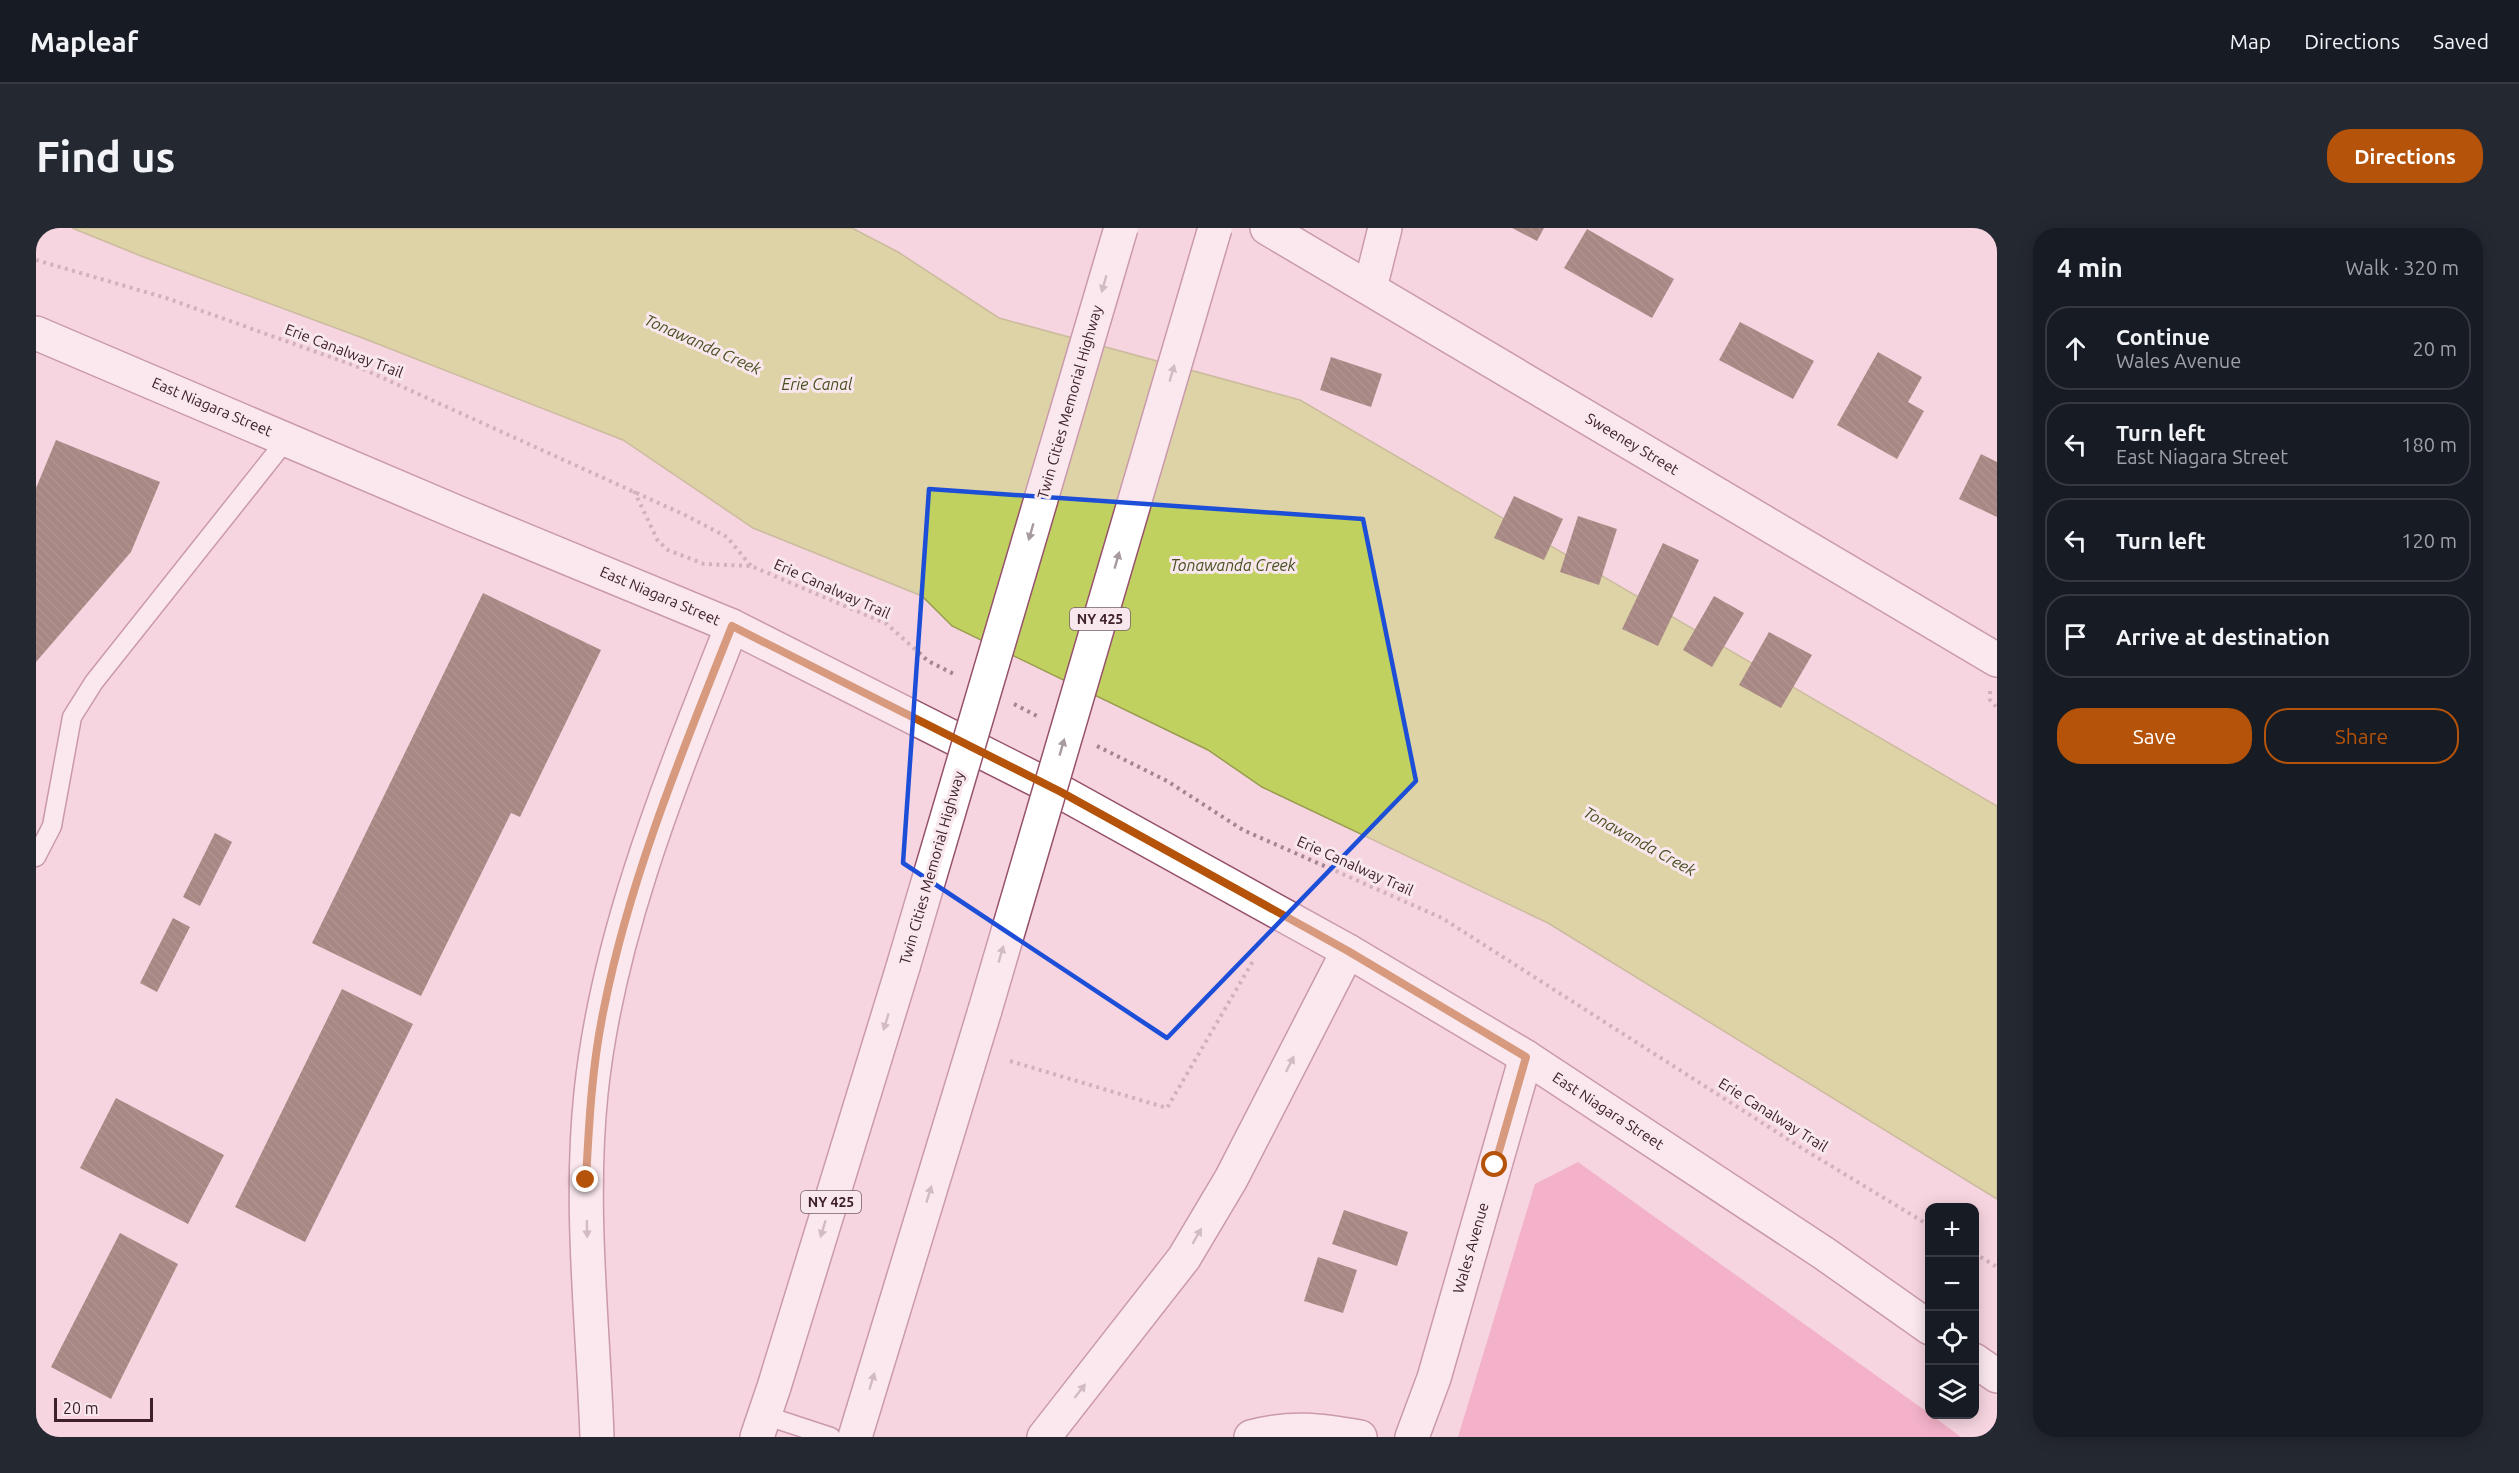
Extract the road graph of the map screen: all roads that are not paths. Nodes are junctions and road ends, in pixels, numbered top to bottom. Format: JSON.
{"nodes":[{"id":1,"x":1121,"y":228,"type":"edge"},
{"id":2,"x":1215,"y":228,"type":"edge"},
{"id":3,"x":1268,"y":228,"type":"edge"},
{"id":4,"x":1385,"y":228,"type":"edge"},
{"id":5,"x":1370,"y":288,"type":"junction"},
{"id":6,"x":36,"y":333,"type":"edge"},
{"id":7,"x":287,"y":439,"type":"junction"},
{"id":8,"x":732,"y":626,"type":"junction"},
{"id":9,"x":1995,"y":673,"type":"edge"},
{"id":10,"x":36,"y":857,"type":"edge"},
{"id":11,"x":1348,"y":951,"type":"junction"},
{"id":12,"x":1526,"y":1057,"type":"junction"},
{"id":13,"x":1925,"y":1325,"type":"edge"},
{"id":14,"x":1979,"y":1363,"type":"edge"},
{"id":15,"x":1997,"y":1376,"type":"edge"},
{"id":16,"x":760,"y":1426,"type":"edge"},
{"id":17,"x":597,"y":1437,"type":"edge"},
{"id":18,"x":831,"y":1437,"type":"edge"},
{"id":19,"x":855,"y":1437,"type":"edge"},
{"id":20,"x":1044,"y":1437,"type":"edge"},
{"id":21,"x":1251,"y":1437,"type":"edge"},
{"id":22,"x":1360,"y":1437,"type":"edge"},
{"id":23,"x":1412,"y":1437,"type":"edge"}],
"edges":[{"from":1,"to":16,"type":"main road","name":"Twin Cities Memorial Highway","number":"NY 425","one_way":true,"bridge":true},
{"from":19,"to":2,"type":"main road","number":"NY 425","one_way":true,"bridge":true},
{"from":3,"to":5,"type":"main road","name":"Sweeney Street"},
{"from":4,"to":5,"type":"main road"},
{"from":5,"to":9,"type":"main road","name":"Sweeney Street"},
{"from":6,"to":7,"type":"main road","name":"East Niagara Street"},
{"from":7,"to":8,"type":"main road","name":"East Niagara Street"},
{"from":7,"to":10,"type":"lane"},
{"from":8,"to":11,"type":"main road","name":"East Niagara Street"},
{"from":8,"to":17,"type":"main road","one_way":true},
{"from":11,"to":12,"type":"main road","name":"East Niagara Street"},
{"from":20,"to":11,"type":"main road","one_way":true},
{"from":12,"to":13,"type":"main road","name":"East Niagara Street"},
{"from":12,"to":23,"type":"main road","name":"Wales Avenue"},
{"from":14,"to":15,"type":"main road"},
{"from":16,"to":18,"type":"lane"},
{"from":21,"to":22,"type":"main road"}]}
